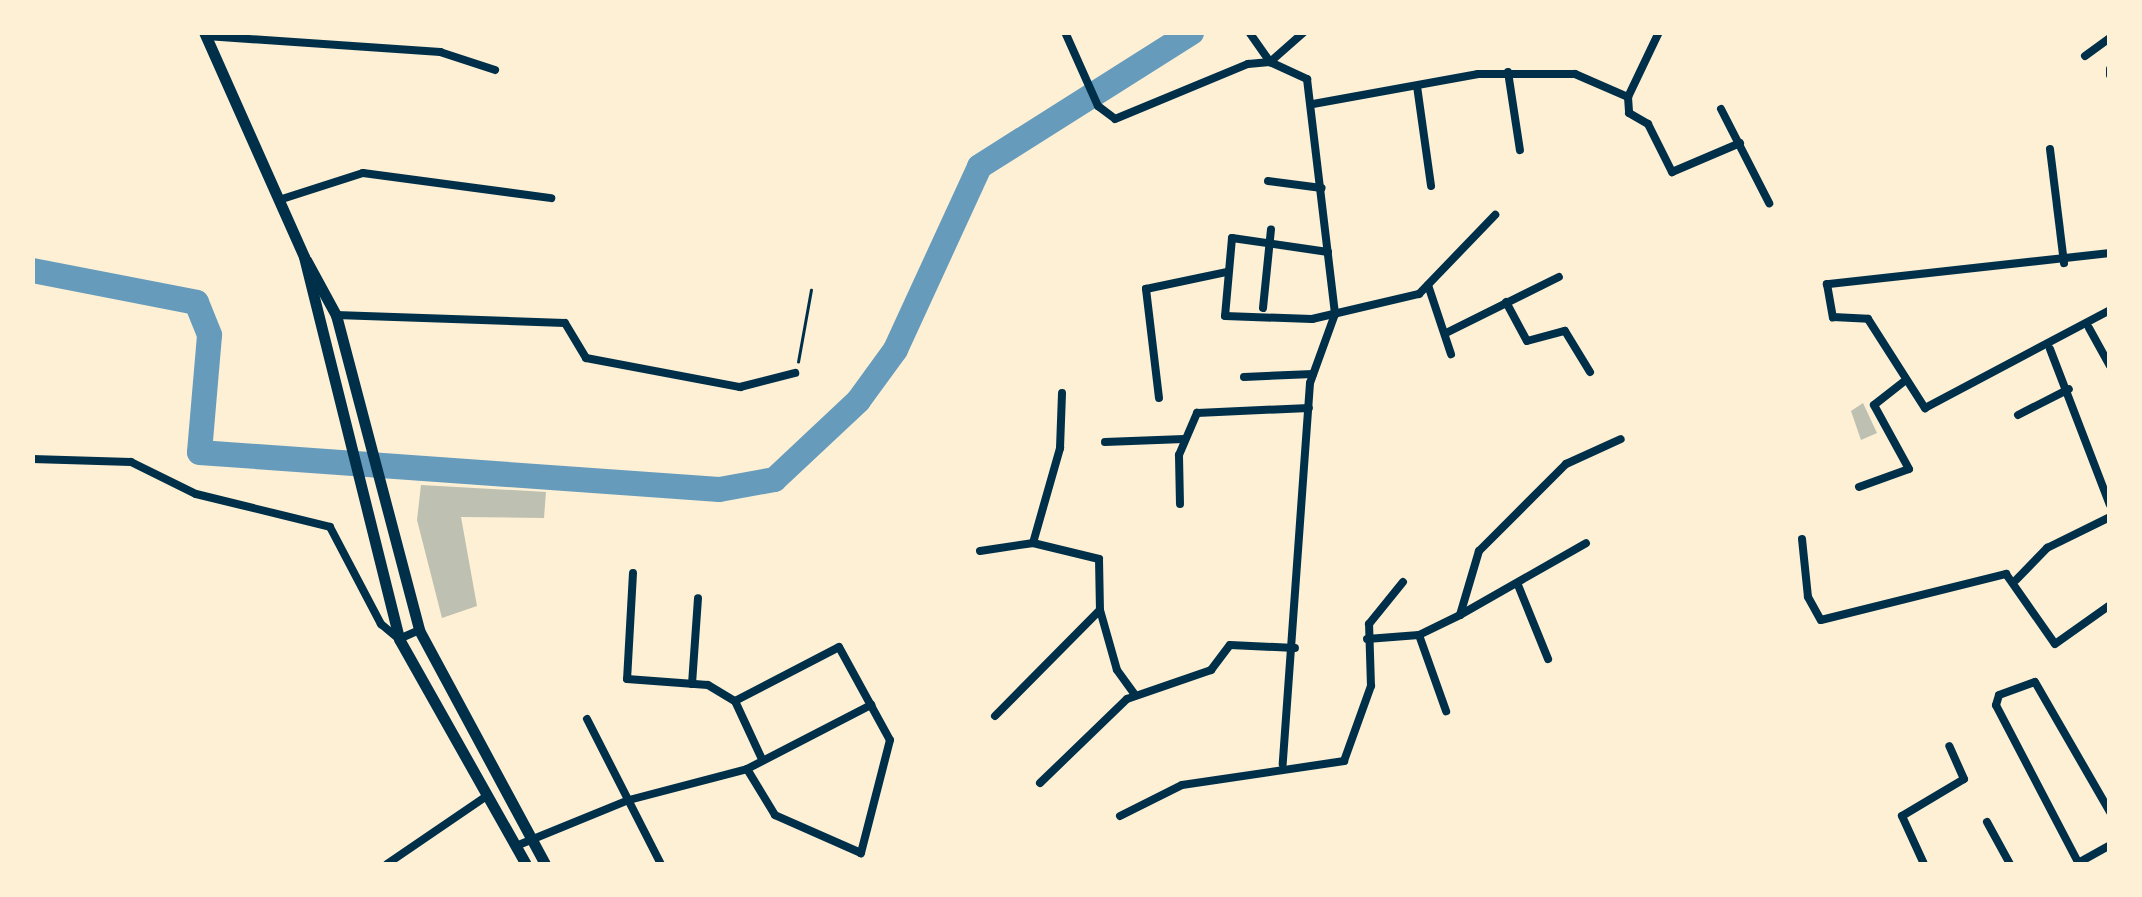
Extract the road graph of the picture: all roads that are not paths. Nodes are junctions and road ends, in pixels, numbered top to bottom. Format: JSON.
{"nodes":[{"id":1,"x":1065,"y":32,"type":"edge"},
{"id":2,"x":1250,"y":32,"type":"edge"},
{"id":3,"x":1304,"y":32,"type":"edge"},
{"id":4,"x":1641,"y":32,"type":"edge"},
{"id":5,"x":1660,"y":32,"type":"edge"},
{"id":6,"x":205,"y":34,"type":"edge"},
{"id":7,"x":2110,"y":38,"type":"edge"},
{"id":8,"x":1648,"y":40,"type":"junction"},
{"id":9,"x":2085,"y":56,"type":"dead end"},
{"id":10,"x":1270,"y":62,"type":"junction"},
{"id":11,"x":495,"y":70,"type":"dead end"},
{"id":12,"x":1508,"y":72,"type":"junction"},
{"id":13,"x":1417,"y":86,"type":"junction"},
{"id":14,"x":1628,"y":96,"type":"junction"},
{"id":15,"x":1313,"y":104,"type":"junction"},
{"id":16,"x":1721,"y":109,"type":"dead end"},
{"id":17,"x":1740,"y":143,"type":"junction"},
{"id":18,"x":2050,"y":149,"type":"dead end"},
{"id":19,"x":1520,"y":150,"type":"dead end"},
{"id":20,"x":1268,"y":182,"type":"dead end"},
{"id":21,"x":1431,"y":186,"type":"dead end"},
{"id":22,"x":1322,"y":188,"type":"junction"},
{"id":23,"x":551,"y":198,"type":"dead end"},
{"id":24,"x":282,"y":199,"type":"junction"},
{"id":25,"x":1769,"y":204,"type":"dead end"},
{"id":26,"x":1495,"y":215,"type":"dead end"},
{"id":27,"x":1270,"y":229,"type":"dead end"},
{"id":28,"x":1269,"y":242,"type":"junction"},
{"id":29,"x":1328,"y":252,"type":"junction"},
{"id":30,"x":2110,"y":253,"type":"edge"},
{"id":31,"x":304,"y":257,"type":"junction"},
{"id":32,"x":2064,"y":263,"type":"junction"},
{"id":33,"x":1227,"y":272,"type":"junction"},
{"id":34,"x":1558,"y":277,"type":"dead end"},
{"id":35,"x":1428,"y":285,"type":"junction"},
{"id":36,"x":1506,"y":302,"type":"junction"},
{"id":37,"x":1263,"y":308,"type":"dead end"},
{"id":38,"x":2110,"y":310,"type":"edge"},
{"id":39,"x":336,"y":314,"type":"junction"},
{"id":40,"x":1335,"y":314,"type":"junction"},
{"id":41,"x":314,"y":321,"type":"junction"},
{"id":42,"x":2089,"y":328,"type":"junction"},
{"id":43,"x":1446,"y":334,"type":"junction"},
{"id":44,"x":2050,"y":348,"type":"junction"},
{"id":45,"x":1450,"y":354,"type":"dead end"},
{"id":46,"x":2110,"y":366,"type":"edge"},
{"id":47,"x":1590,"y":372,"type":"dead end"},
{"id":48,"x":795,"y":373,"type":"road end"},
{"id":49,"x":1313,"y":374,"type":"junction"},
{"id":50,"x":1244,"y":377,"type":"dead end"},
{"id":51,"x":1903,"y":382,"type":"junction"},
{"id":52,"x":2069,"y":389,"type":"junction"},
{"id":53,"x":1062,"y":393,"type":"dead end"},
{"id":54,"x":1159,"y":398,"type":"dead end"},
{"id":55,"x":1308,"y":408,"type":"junction"},
{"id":56,"x":2018,"y":414,"type":"dead end"},
{"id":57,"x":1184,"y":439,"type":"junction"},
{"id":58,"x":1621,"y":440,"type":"dead end"},
{"id":59,"x":1105,"y":442,"type":"dead end"},
{"id":60,"x":32,"y":459,"type":"edge"},
{"id":61,"x":1859,"y":487,"type":"dead end"},
{"id":62,"x":1180,"y":504,"type":"dead end"},
{"id":63,"x":2110,"y":505,"type":"edge"},
{"id":64,"x":2110,"y":516,"type":"edge"},
{"id":65,"x":1802,"y":539,"type":"dead end"},
{"id":66,"x":1033,"y":543,"type":"junction"},
{"id":67,"x":1586,"y":543,"type":"dead end"},
{"id":68,"x":980,"y":551,"type":"dead end"},
{"id":69,"x":633,"y":574,"type":"dead end"},
{"id":70,"x":2016,"y":580,"type":"junction"},
{"id":71,"x":1403,"y":582,"type":"dead end"},
{"id":72,"x":1518,"y":585,"type":"junction"},
{"id":73,"x":698,"y":598,"type":"dead end"},
{"id":74,"x":2110,"y":604,"type":"edge"},
{"id":75,"x":1100,"y":610,"type":"junction"},
{"id":76,"x":1460,"y":615,"type":"junction"},
{"id":77,"x":419,"y":630,"type":"junction"},
{"id":78,"x":1419,"y":635,"type":"junction"},
{"id":79,"x":399,"y":639,"type":"junction"},
{"id":80,"x":1367,"y":639,"type":"junction"},
{"id":81,"x":1295,"y":648,"type":"junction"},
{"id":82,"x":1548,"y":659,"type":"dead end"},
{"id":83,"x":692,"y":684,"type":"junction"},
{"id":84,"x":1135,"y":696,"type":"junction"},
{"id":85,"x":735,"y":701,"type":"junction"},
{"id":86,"x":871,"y":705,"type":"junction"},
{"id":87,"x":1446,"y":711,"type":"dead end"},
{"id":88,"x":995,"y":716,"type":"dead end"},
{"id":89,"x":587,"y":718,"type":"dead end"},
{"id":90,"x":1949,"y":746,"type":"dead end"},
{"id":91,"x":761,"y":757,"type":"junction"},
{"id":92,"x":1283,"y":764,"type":"junction"},
{"id":93,"x":747,"y":769,"type":"junction"},
{"id":94,"x":1040,"y":783,"type":"dead end"},
{"id":95,"x":488,"y":796,"type":"junction"},
{"id":96,"x":629,"y":800,"type":"junction"},
{"id":97,"x":2110,"y":812,"type":"edge"},
{"id":98,"x":1120,"y":816,"type":"dead end"},
{"id":99,"x":1987,"y":822,"type":"dead end"},
{"id":100,"x":532,"y":839,"type":"junction"},
{"id":101,"x":2110,"y":845,"type":"edge"},
{"id":102,"x":516,"y":846,"type":"junction"},
{"id":103,"x":387,"y":864,"type":"edge"},
{"id":104,"x":526,"y":864,"type":"edge"},
{"id":105,"x":545,"y":864,"type":"edge"},
{"id":106,"x":661,"y":864,"type":"edge"},
{"id":107,"x":1924,"y":864,"type":"edge"},
{"id":108,"x":2010,"y":864,"type":"edge"},
{"id":109,"x":2078,"y":864,"type":"edge"}],
"edges":[{"from":1,"to":10,"type":"street"},
{"from":2,"to":10,"type":"street"},
{"from":3,"to":10,"type":"street"},
{"from":4,"to":8,"type":"street"},
{"from":5,"to":8,"type":"street"},
{"from":6,"to":11,"type":"street"},
{"from":6,"to":24,"type":"main road"},
{"from":7,"to":9,"type":"street"},
{"from":8,"to":14,"type":"street"},
{"from":10,"to":15,"type":"street"},
{"from":12,"to":13,"type":"street"},
{"from":12,"to":14,"type":"street"},
{"from":12,"to":19,"type":"street"},
{"from":13,"to":15,"type":"street"},
{"from":13,"to":21,"type":"street"},
{"from":14,"to":17,"type":"street"},
{"from":15,"to":22,"type":"street"},
{"from":16,"to":17,"type":"street"},
{"from":17,"to":25,"type":"street"},
{"from":18,"to":32,"type":"street"},
{"from":20,"to":22,"type":"street"},
{"from":22,"to":29,"type":"street"},
{"from":23,"to":24,"type":"street"},
{"from":24,"to":31,"type":"main road"},
{"from":26,"to":35,"type":"street"},
{"from":27,"to":28,"type":"street"},
{"from":28,"to":29,"type":"street"},
{"from":28,"to":33,"type":"street"},
{"from":28,"to":37,"type":"street"},
{"from":29,"to":40,"type":"street"},
{"from":30,"to":32,"type":"street"},
{"from":31,"to":39,"type":"main road"},
{"from":31,"to":41,"type":"main road"},
{"from":32,"to":51,"type":"street"},
{"from":33,"to":40,"type":"street"},
{"from":33,"to":54,"type":"street"},
{"from":34,"to":36,"type":"street"},
{"from":35,"to":40,"type":"street"},
{"from":35,"to":43,"type":"street"},
{"from":36,"to":43,"type":"street"},
{"from":36,"to":47,"type":"street"},
{"from":38,"to":42,"type":"street"},
{"from":39,"to":41,"type":"main road"},
{"from":39,"to":48,"type":"street"},
{"from":39,"to":77,"type":"main road"},
{"from":40,"to":49,"type":"street"},
{"from":41,"to":79,"type":"main road"},
{"from":42,"to":44,"type":"street"},
{"from":42,"to":46,"type":"street"},
{"from":43,"to":45,"type":"street"},
{"from":44,"to":51,"type":"street"},
{"from":44,"to":52,"type":"street"},
{"from":49,"to":50,"type":"street"},
{"from":49,"to":55,"type":"street"},
{"from":51,"to":61,"type":"street"},
{"from":52,"to":56,"type":"street"},
{"from":52,"to":63,"type":"street"},
{"from":53,"to":66,"type":"street"},
{"from":55,"to":57,"type":"street"},
{"from":55,"to":81,"type":"street"},
{"from":57,"to":59,"type":"street"},
{"from":57,"to":62,"type":"street"},
{"from":58,"to":76,"type":"street"},
{"from":60,"to":79,"type":"street"},
{"from":64,"to":70,"type":"street"},
{"from":65,"to":70,"type":"street"},
{"from":66,"to":68,"type":"street"},
{"from":66,"to":75,"type":"street"},
{"from":67,"to":72,"type":"street"},
{"from":69,"to":83,"type":"street"},
{"from":70,"to":74,"type":"street"},
{"from":71,"to":80,"type":"street"},
{"from":72,"to":76,"type":"street"},
{"from":72,"to":82,"type":"street"},
{"from":73,"to":83,"type":"street"},
{"from":75,"to":84,"type":"street"},
{"from":75,"to":88,"type":"street"},
{"from":76,"to":78,"type":"street"},
{"from":77,"to":79,"type":"street"},
{"from":77,"to":100,"type":"main road"},
{"from":78,"to":80,"type":"street"},
{"from":78,"to":87,"type":"street"},
{"from":79,"to":95,"type":"main road"},
{"from":80,"to":92,"type":"street"},
{"from":81,"to":84,"type":"street"},
{"from":81,"to":92,"type":"street"},
{"from":83,"to":85,"type":"street"},
{"from":84,"to":94,"type":"street"},
{"from":85,"to":86,"type":"street"},
{"from":85,"to":91,"type":"street"},
{"from":86,"to":91,"type":"street"},
{"from":86,"to":93,"type":"street"},
{"from":89,"to":96,"type":"street"},
{"from":90,"to":107,"type":"street"},
{"from":91,"to":93,"type":"street"},
{"from":92,"to":98,"type":"street"},
{"from":93,"to":96,"type":"street"},
{"from":95,"to":102,"type":"main road"},
{"from":95,"to":103,"type":"street"},
{"from":96,"to":100,"type":"street"},
{"from":96,"to":106,"type":"street"},
{"from":97,"to":109,"type":"street"},
{"from":99,"to":108,"type":"street"},
{"from":100,"to":102,"type":"street"},
{"from":100,"to":105,"type":"main road"},
{"from":101,"to":109,"type":"street"},
{"from":102,"to":104,"type":"main road"}]}
